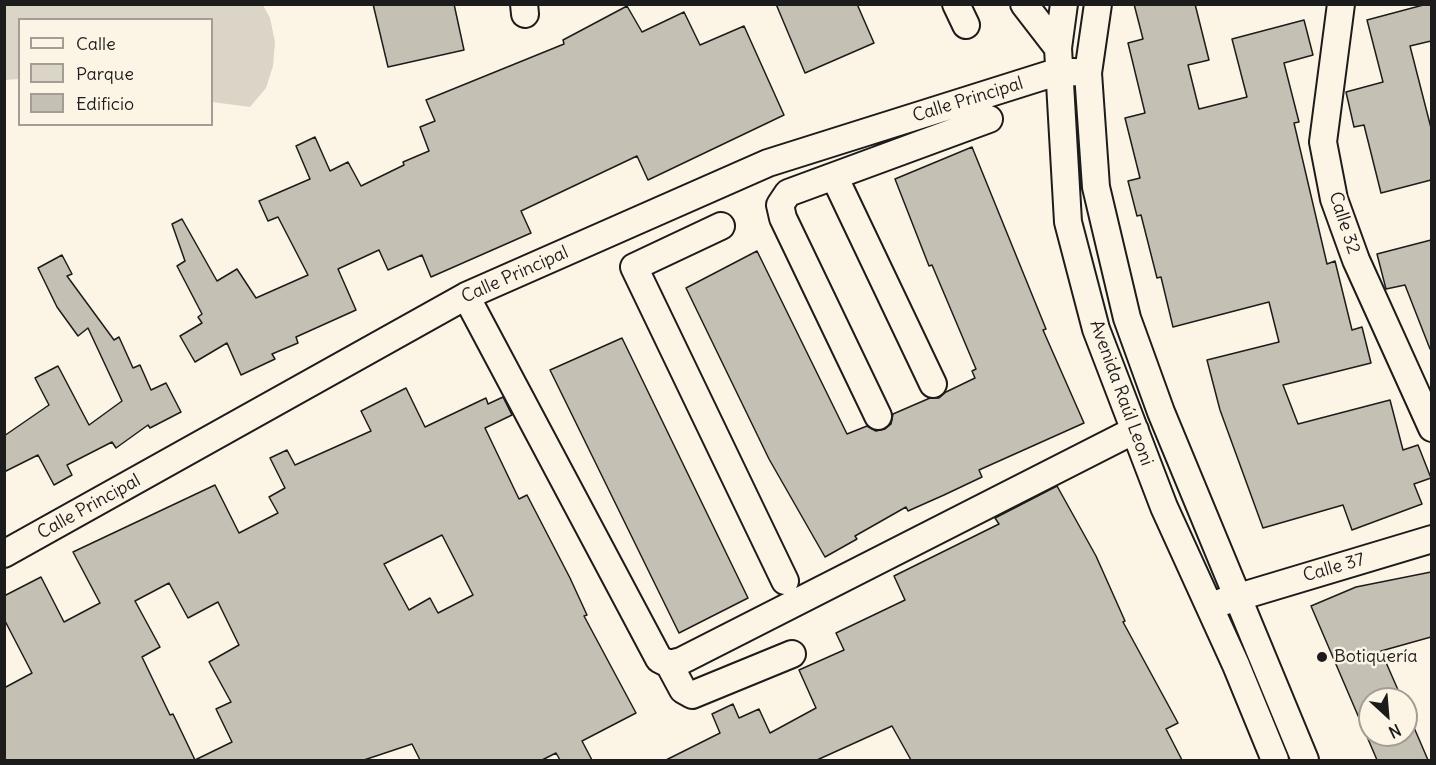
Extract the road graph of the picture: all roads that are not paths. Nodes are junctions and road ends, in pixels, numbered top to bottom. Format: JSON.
{"nodes":[{"id":1,"x":1024,"y":4,"type":"edge"},
{"id":2,"x":1064,"y":4,"type":"edge"},
{"id":3,"x":1098,"y":4,"type":"edge"},
{"id":4,"x":1341,"y":4,"type":"edge"},
{"id":5,"x":1059,"y":60,"type":"junction"},
{"id":6,"x":1088,"y":73,"type":"junction"},
{"id":7,"x":989,"y":118,"type":"dead end"},
{"id":8,"x":768,"y":163,"type":"junction"},
{"id":9,"x":834,"y":176,"type":"junction"},
{"id":10,"x":788,"y":193,"type":"junction"},
{"id":11,"x":721,"y":226,"type":"dead end"},
{"id":12,"x":616,"y":230,"type":"junction"},
{"id":13,"x":634,"y":267,"type":"junction"},
{"id":14,"x":466,"y":296,"type":"junction"},
{"id":15,"x":933,"y":384,"type":"dead end"},
{"id":16,"x":878,"y":416,"type":"dead end"},
{"id":17,"x":1431,"y":428,"type":"edge"},
{"id":18,"x":1135,"y":430,"type":"junction"},
{"id":19,"x":1431,"y":539,"type":"edge"},
{"id":20,"x":4,"y":554,"type":"edge"},
{"id":21,"x":785,"y":581,"type":"dead end"},
{"id":22,"x":1237,"y":597,"type":"junction"},
{"id":23,"x":1209,"y":606,"type":"junction"},
{"id":24,"x":792,"y":654,"type":"dead end"},
{"id":25,"x":669,"y":664,"type":"junction"},
{"id":26,"x":1275,"y":760,"type":"edge"},
{"id":27,"x":1305,"y":760,"type":"edge"}],
"edges":[{"from":1,"to":5,"type":"street"},
{"from":2,"to":5,"type":"street","name":"Avenida Raúl Leoni"},
{"from":3,"to":6,"type":"street","name":"Avenida Raúl Leoni"},
{"from":4,"to":17,"type":"street","name":"Calle 32"},
{"from":5,"to":6,"type":"street","name":"Calle Principal"},
{"from":5,"to":8,"type":"street","name":"Calle Principal"},
{"from":5,"to":18,"type":"street","name":"Avenida Raúl Leoni"},
{"from":6,"to":22,"type":"street","name":"Avenida Raúl Leoni"},
{"from":7,"to":9,"type":"street"},
{"from":8,"to":10,"type":"street"},
{"from":8,"to":12,"type":"street","name":"Calle Principal"},
{"from":9,"to":10,"type":"street"},
{"from":9,"to":15,"type":"street"},
{"from":10,"to":16,"type":"street"},
{"from":11,"to":13,"type":"street"},
{"from":12,"to":13,"type":"street"},
{"from":12,"to":14,"type":"street","name":"Calle Principal"},
{"from":13,"to":21,"type":"street"},
{"from":14,"to":20,"type":"street","name":"Calle Principal"},
{"from":14,"to":25,"type":"street"},
{"from":18,"to":23,"type":"street","name":"Avenida Raúl Leoni"},
{"from":18,"to":25,"type":"street"},
{"from":19,"to":22,"type":"street","name":"Calle 37"},
{"from":22,"to":23,"type":"street","name":"Calle 37"},
{"from":22,"to":27,"type":"street","name":"Avenida Raúl Leoni"},
{"from":23,"to":26,"type":"street","name":"Avenida Raúl Leoni"},
{"from":24,"to":25,"type":"street"}]}
